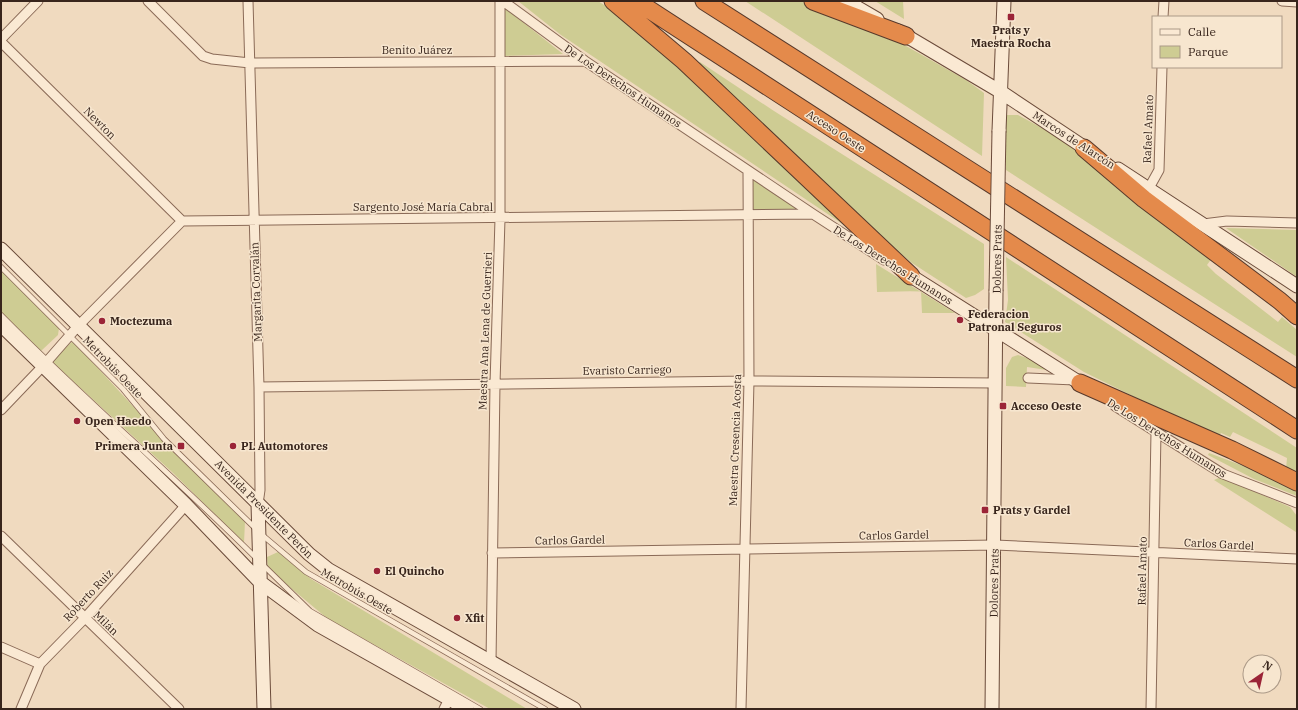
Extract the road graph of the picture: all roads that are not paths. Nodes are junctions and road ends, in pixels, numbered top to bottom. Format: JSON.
{"nodes":[{"id":1,"x":38,"y":1,"type":"edge"},
{"id":2,"x":148,"y":1,"type":"edge"},
{"id":3,"x":248,"y":1,"type":"edge"},
{"id":4,"x":502,"y":1,"type":"edge"},
{"id":5,"x":613,"y":1,"type":"edge"},
{"id":6,"x":636,"y":1,"type":"edge"},
{"id":7,"x":704,"y":1,"type":"edge"},
{"id":8,"x":813,"y":1,"type":"edge"},
{"id":9,"x":846,"y":1,"type":"edge"},
{"id":10,"x":1004,"y":1,"type":"edge"},
{"id":11,"x":1164,"y":1,"type":"edge"},
{"id":12,"x":1282,"y":1,"type":"edge"},
{"id":13,"x":1297,"y":2,"type":"edge"},
{"id":14,"x":1163,"y":16,"type":"edge"},
{"id":15,"x":906,"y":36,"type":"junction"},
{"id":16,"x":1,"y":39,"type":"edge"},
{"id":17,"x":1,"y":42,"type":"edge"},
{"id":18,"x":584,"y":61,"type":"junction"},
{"id":19,"x":501,"y":62,"type":"junction"},
{"id":20,"x":250,"y":63,"type":"junction"},
{"id":21,"x":1162,"y":68,"type":"edge"},
{"id":22,"x":1002,"y":92,"type":"junction"},
{"id":23,"x":1084,"y":148,"type":"junction"},
{"id":24,"x":748,"y":171,"type":"junction"},
{"id":25,"x":1149,"y":188,"type":"junction"},
{"id":26,"x":813,"y":214,"type":"junction"},
{"id":27,"x":749,"y":215,"type":"junction"},
{"id":28,"x":500,"y":219,"type":"junction"},
{"id":29,"x":254,"y":220,"type":"junction"},
{"id":30,"x":182,"y":221,"type":"junction"},
{"id":31,"x":1297,"y":223,"type":"edge"},
{"id":32,"x":1203,"y":224,"type":"junction"},
{"id":33,"x":1,"y":249,"type":"edge"},
{"id":34,"x":1,"y":267,"type":"edge"},
{"id":35,"x":911,"y":276,"type":"junction"},
{"id":36,"x":1297,"y":286,"type":"edge"},
{"id":37,"x":1,"y":315,"type":"edge"},
{"id":38,"x":1297,"y":316,"type":"edge"},
{"id":39,"x":1,"y":325,"type":"edge"},
{"id":40,"x":996,"y":328,"type":"junction"},
{"id":41,"x":73,"y":330,"type":"junction"},
{"id":42,"x":45,"y":363,"type":"junction"},
{"id":43,"x":1028,"y":378,"type":"dead end"},
{"id":44,"x":1297,"y":379,"type":"edge"},
{"id":45,"x":749,"y":381,"type":"junction"},
{"id":46,"x":1078,"y":382,"type":"junction"},
{"id":47,"x":995,"y":383,"type":"junction"},
{"id":48,"x":495,"y":384,"type":"junction"},
{"id":49,"x":259,"y":387,"type":"junction"},
{"id":50,"x":1,"y":410,"type":"edge"},
{"id":51,"x":1297,"y":430,"type":"edge"},
{"id":52,"x":1156,"y":432,"type":"junction"},
{"id":53,"x":1297,"y":482,"type":"edge"},
{"id":54,"x":258,"y":504,"type":"junction"},
{"id":55,"x":1297,"y":504,"type":"edge"},
{"id":56,"x":186,"y":506,"type":"junction"},
{"id":57,"x":260,"y":533,"type":"junction"},
{"id":58,"x":1,"y":536,"type":"edge"},
{"id":59,"x":995,"y":545,"type":"junction"},
{"id":60,"x":744,"y":548,"type":"junction"},
{"id":61,"x":492,"y":553,"type":"junction"},
{"id":62,"x":1155,"y":553,"type":"junction"},
{"id":63,"x":1297,"y":559,"type":"edge"},
{"id":64,"x":259,"y":561,"type":"junction"},
{"id":65,"x":260,"y":582,"type":"junction"},
{"id":66,"x":84,"y":618,"type":"junction"},
{"id":67,"x":1,"y":647,"type":"edge"},
{"id":68,"x":491,"y":662,"type":"junction"},
{"id":69,"x":40,"y":664,"type":"junction"},
{"id":70,"x":446,"y":704,"type":"edge"},
{"id":71,"x":21,"y":709,"type":"edge"},
{"id":72,"x":179,"y":709,"type":"edge"},
{"id":73,"x":264,"y":709,"type":"edge"},
{"id":74,"x":467,"y":709,"type":"edge"},
{"id":75,"x":480,"y":709,"type":"edge"},
{"id":76,"x":545,"y":709,"type":"edge"},
{"id":77,"x":574,"y":709,"type":"edge"},
{"id":78,"x":741,"y":709,"type":"edge"},
{"id":79,"x":992,"y":709,"type":"edge"},
{"id":80,"x":1151,"y":709,"type":"edge"}],
"edges":[{"from":1,"to":16,"type":"street"},
{"from":2,"to":20,"type":"street","name":"Benito Juárez"},
{"from":3,"to":20,"type":"street","name":"Margarita Corvalán"},
{"from":4,"to":18,"type":"street","name":"De Los Derechos Humanos"},
{"from":4,"to":19,"type":"street","name":"Maestra Ana Lena de Guerrieri"},
{"from":5,"to":35,"type":"highway"},
{"from":6,"to":51,"type":"highway","name":"Acceso Oeste"},
{"from":7,"to":44,"type":"highway"},
{"from":8,"to":15,"type":"highway"},
{"from":9,"to":15,"type":"street","name":"Marcos de Alarcón"},
{"from":10,"to":22,"type":"street","name":"Dolores Prats"},
{"from":11,"to":14,"type":"street"},
{"from":12,"to":13,"type":"street"},
{"from":15,"to":22,"type":"street","name":"Marcos de Alarcón"},
{"from":17,"to":30,"type":"street","name":"Newton"},
{"from":18,"to":19,"type":"street","name":"Benito Juárez"},
{"from":18,"to":24,"type":"street","name":"De Los Derechos Humanos"},
{"from":19,"to":20,"type":"street","name":"Benito Juárez"},
{"from":19,"to":28,"type":"street","name":"Maestra Ana Lena de Guerrieri"},
{"from":20,"to":29,"type":"street","name":"Margarita Corvalán"},
{"from":21,"to":25,"type":"street","name":"Rafael Amato"},
{"from":22,"to":23,"type":"street","name":"Marcos de Alarcón"},
{"from":22,"to":40,"type":"street","name":"Dolores Prats","bridge":true},
{"from":23,"to":25,"type":"street","name":"Marcos de Alarcón"},
{"from":23,"to":38,"type":"highway"},
{"from":24,"to":26,"type":"street","name":"De Los Derechos Humanos"},
{"from":24,"to":27,"type":"street","name":"Maestra Cresencia Acosta"},
{"from":25,"to":32,"type":"street","name":"Marcos de Alarcón"},
{"from":26,"to":27,"type":"street","name":"Sargento José María Cabral"},
{"from":26,"to":35,"type":"street","name":"De Los Derechos Humanos"},
{"from":27,"to":28,"type":"street","name":"Sargento José María Cabral"},
{"from":27,"to":45,"type":"street","name":"Maestra Cresencia Acosta"},
{"from":28,"to":29,"type":"street","name":"Sargento José María Cabral"},
{"from":28,"to":48,"type":"street","name":"Maestra Ana Lena de Guerrieri"},
{"from":29,"to":30,"type":"street","name":"Sargento José María Cabral"},
{"from":29,"to":49,"type":"street","name":"Margarita Corvalán"},
{"from":30,"to":41,"type":"street"},
{"from":31,"to":32,"type":"street"},
{"from":32,"to":36,"type":"street","name":"Marcos de Alarcón"},
{"from":33,"to":41,"type":"street","name":"Avenida Presidente Perón"},
{"from":34,"to":41,"type":"lane","name":"Metrobús Oeste"},
{"from":35,"to":40,"type":"street","name":"De Los Derechos Humanos"},
{"from":37,"to":42,"type":"lane"},
{"from":39,"to":42,"type":"street"},
{"from":40,"to":46,"type":"street","name":"De Los Derechos Humanos"},
{"from":40,"to":47,"type":"street","name":"Dolores Prats"},
{"from":41,"to":42,"type":"street"},
{"from":41,"to":54,"type":"street","name":"Avenida Presidente Perón"},
{"from":41,"to":57,"type":"lane","name":"Metrobús Oeste"},
{"from":42,"to":50,"type":"street"},
{"from":42,"to":56,"type":"street"},
{"from":42,"to":64,"type":"lane"},
{"from":43,"to":46,"type":"street"},
{"from":45,"to":47,"type":"street","name":"Evaristo Carriego"},
{"from":45,"to":48,"type":"street","name":"Evaristo Carriego"},
{"from":45,"to":60,"type":"street","name":"Maestra Cresencia Acosta"},
{"from":46,"to":52,"type":"street","name":"De Los Derechos Humanos"},
{"from":46,"to":53,"type":"highway"},
{"from":47,"to":59,"type":"street","name":"Dolores Prats"},
{"from":48,"to":49,"type":"street","name":"Evaristo Carriego"},
{"from":48,"to":61,"type":"street","name":"Maestra Ana Lena de Guerrieri"},
{"from":49,"to":54,"type":"street","name":"Margarita Corvalán"},
{"from":52,"to":55,"type":"street","name":"De Los Derechos Humanos"},
{"from":52,"to":62,"type":"street","name":"Rafael Amato"},
{"from":54,"to":57,"type":"street","name":"Margarita Corvalán"},
{"from":54,"to":68,"type":"street","name":"Avenida Presidente Perón"},
{"from":56,"to":65,"type":"street"},
{"from":56,"to":66,"type":"street","name":"Roberto Ruiz"},
{"from":57,"to":64,"type":"street","name":"Margarita Corvalán"},
{"from":57,"to":76,"type":"lane","name":"Metrobús Oeste"},
{"from":58,"to":66,"type":"street","name":"Milán"},
{"from":59,"to":60,"type":"street","name":"Carlos Gardel"},
{"from":59,"to":62,"type":"street","name":"Carlos Gardel"},
{"from":59,"to":79,"type":"street","name":"Dolores Prats"},
{"from":60,"to":61,"type":"street","name":"Carlos Gardel"},
{"from":60,"to":78,"type":"street","name":"Maestra Cresencia Acosta"},
{"from":61,"to":68,"type":"street","name":"Maestra Ana Lena de Guerrieri"},
{"from":62,"to":63,"type":"street","name":"Carlos Gardel"},
{"from":62,"to":80,"type":"street","name":"Rafael Amato"},
{"from":64,"to":65,"type":"street","name":"Margarita Corvalán"},
{"from":64,"to":75,"type":"lane"},
{"from":65,"to":70,"type":"street"},
{"from":65,"to":73,"type":"street"},
{"from":66,"to":69,"type":"street","name":"Roberto Ruiz"},
{"from":66,"to":72,"type":"street","name":"Milán"},
{"from":67,"to":69,"type":"street"},
{"from":68,"to":77,"type":"street","name":"Avenida Presidente Perón"},
{"from":69,"to":71,"type":"street","name":"Roberto Ruiz"},
{"from":70,"to":74,"type":"street"}]}
